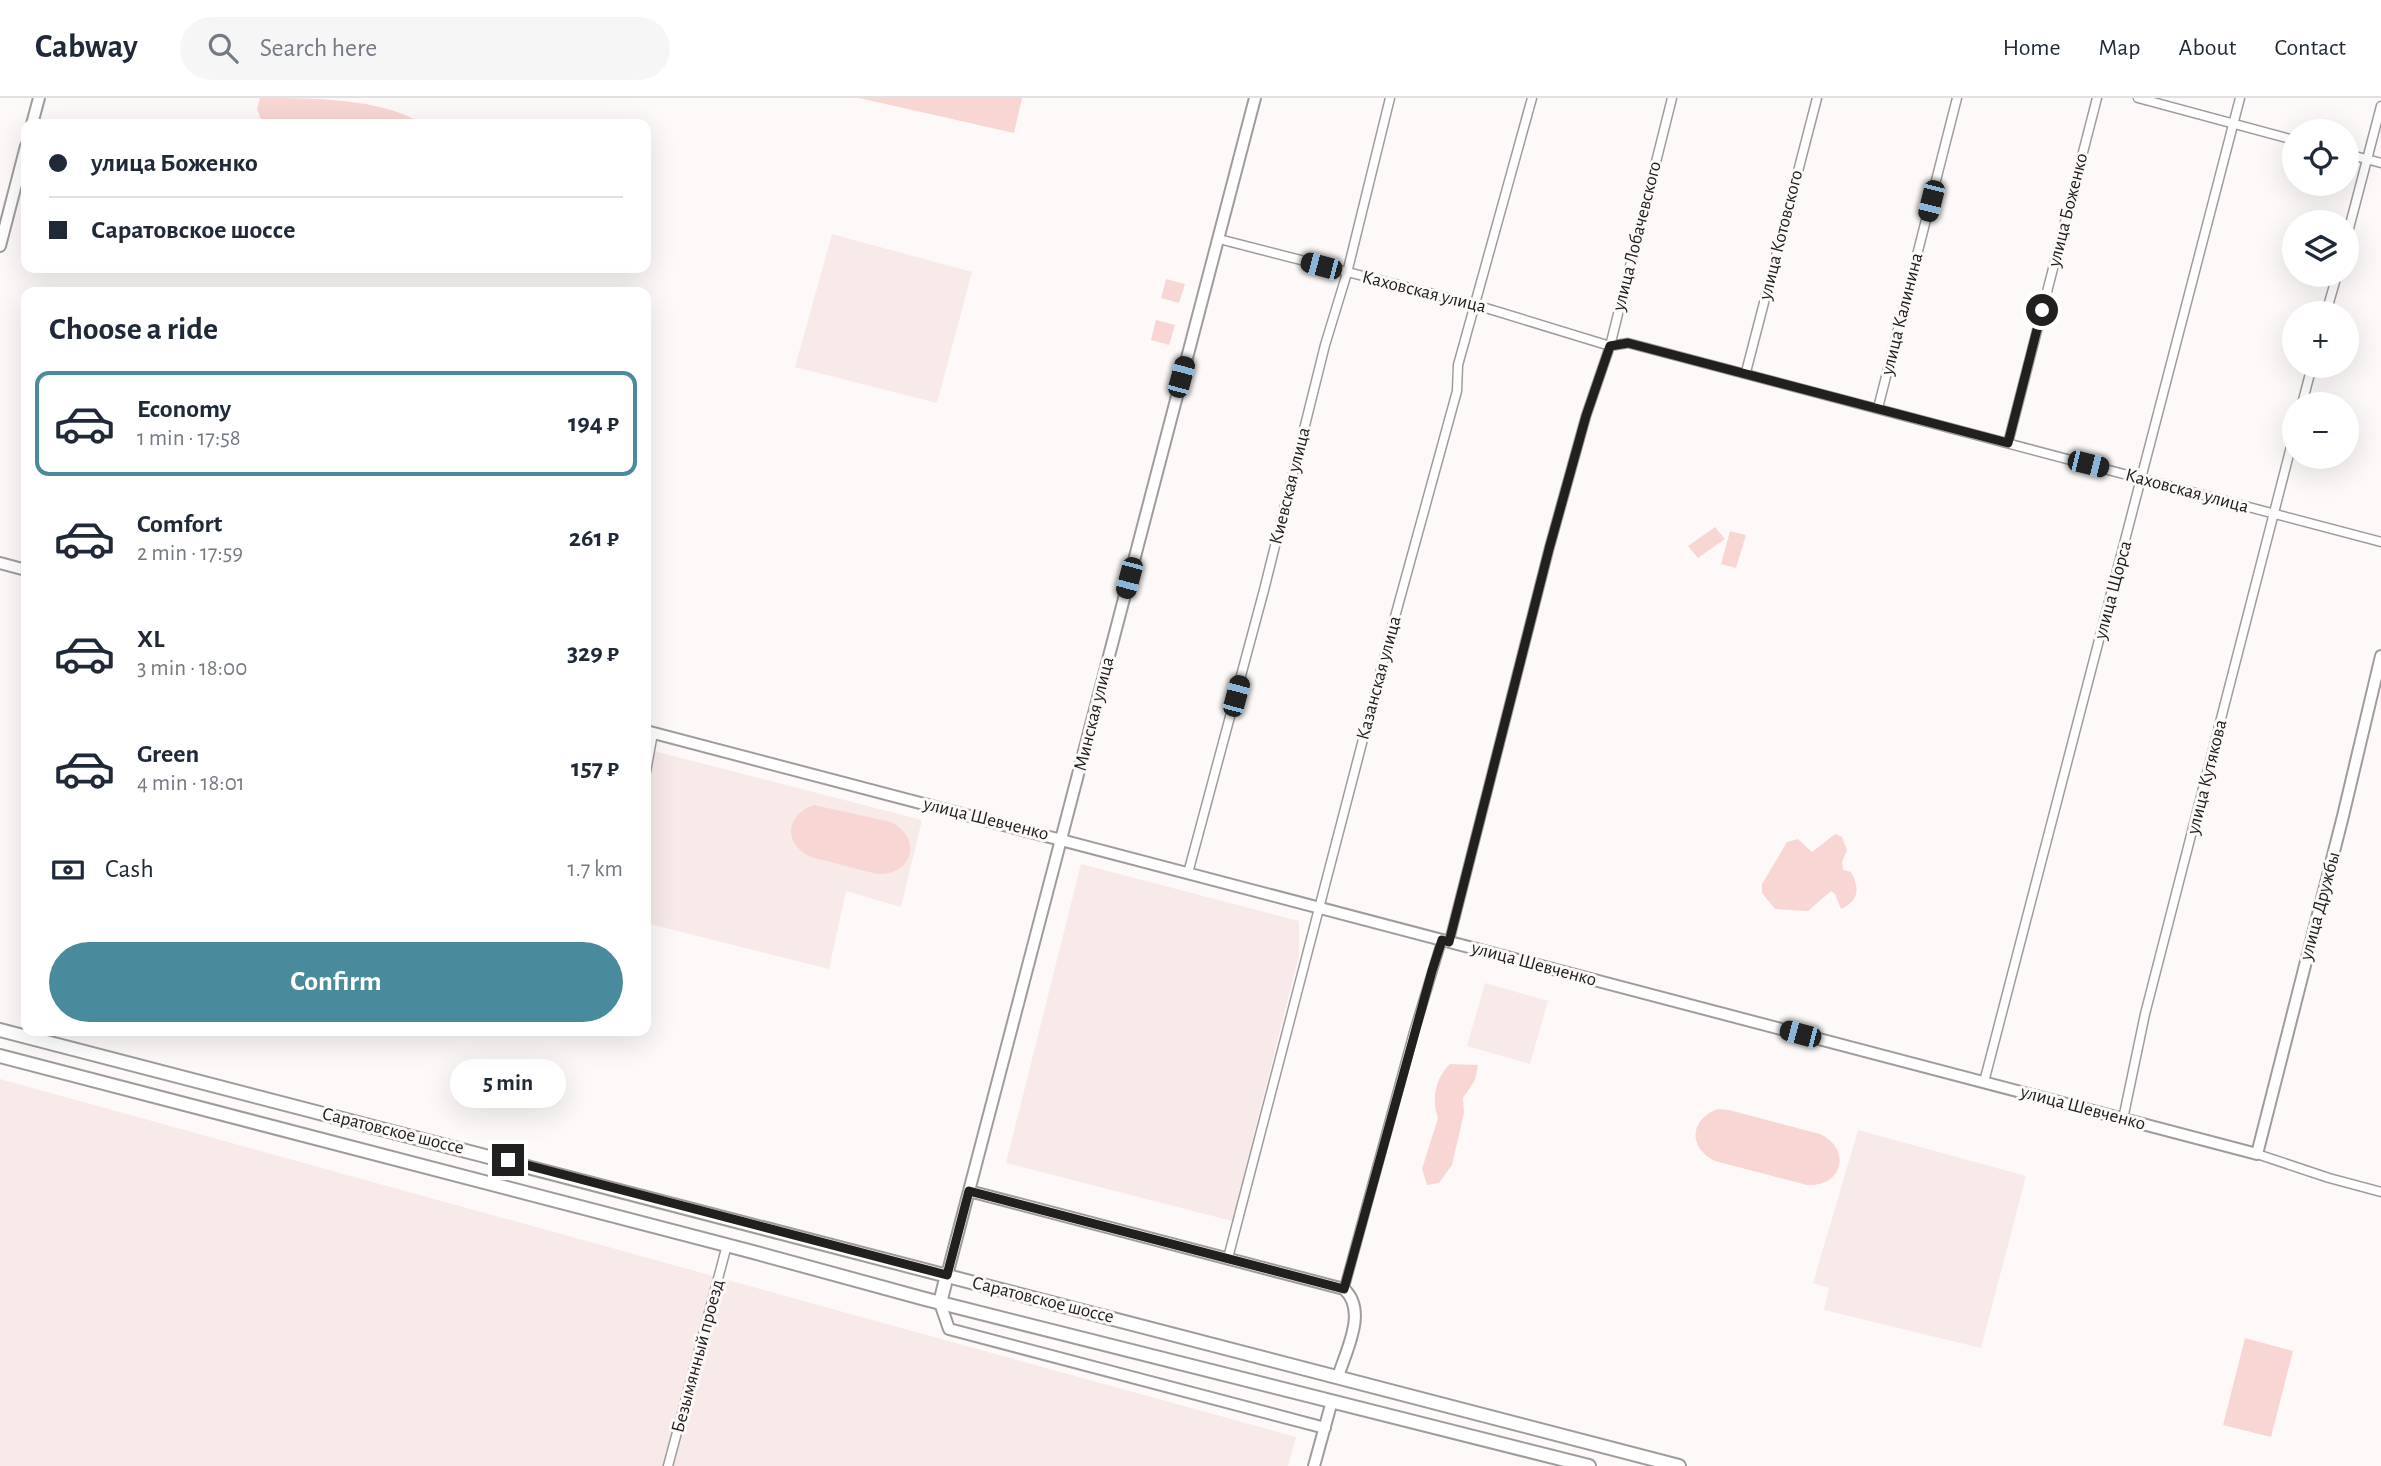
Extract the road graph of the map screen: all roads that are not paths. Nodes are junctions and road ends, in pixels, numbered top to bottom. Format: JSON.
{"nodes":[{"id":1,"x":39,"y":98,"type":"edge"},
{"id":2,"x":1255,"y":98,"type":"edge"},
{"id":3,"x":1390,"y":98,"type":"edge"},
{"id":4,"x":1532,"y":98,"type":"edge"},
{"id":5,"x":1672,"y":98,"type":"edge"},
{"id":6,"x":1816,"y":98,"type":"edge"},
{"id":7,"x":1957,"y":98,"type":"edge"},
{"id":8,"x":2096,"y":98,"type":"edge"},
{"id":9,"x":2138,"y":98,"type":"edge"},
{"id":10,"x":2240,"y":98,"type":"edge"},
{"id":11,"x":2381,"y":106,"type":"edge"},
{"id":12,"x":33,"y":119,"type":"edge"},
{"id":13,"x":2234,"y":123,"type":"junction"},
{"id":14,"x":2282,"y":137,"type":"edge"},
{"id":15,"x":2359,"y":158,"type":"edge"},
{"id":16,"x":2367,"y":160,"type":"junction"},
{"id":17,"x":2381,"y":163,"type":"edge"},
{"id":18,"x":21,"y":165,"type":"edge"},
{"id":19,"x":2354,"y":210,"type":"edge"},
{"id":20,"x":1219,"y":239,"type":"junction"},
{"id":21,"x":0,"y":246,"type":"edge"},
{"id":22,"x":1347,"y":272,"type":"junction"},
{"id":23,"x":1476,"y":305,"type":"junction"},
{"id":24,"x":1615,"y":328,"type":"junction"},
{"id":25,"x":1628,"y":343,"type":"junction"},
{"id":26,"x":1610,"y":346,"type":"junction"},
{"id":27,"x":1746,"y":372,"type":"junction"},
{"id":28,"x":1878,"y":408,"type":"junction"},
{"id":29,"x":2008,"y":443,"type":"junction"},
{"id":30,"x":2285,"y":469,"type":"edge"},
{"id":31,"x":2141,"y":478,"type":"junction"},
{"id":32,"x":2273,"y":514,"type":"junction"},
{"id":33,"x":2381,"y":542,"type":"edge"},
{"id":34,"x":0,"y":563,"type":"edge"},
{"id":35,"x":21,"y":569,"type":"edge"},
{"id":36,"x":2381,"y":656,"type":"edge"},
{"id":37,"x":651,"y":732,"type":"edge"},
{"id":38,"x":1062,"y":839,"type":"junction"},
{"id":39,"x":1188,"y":873,"type":"junction"},
{"id":40,"x":1319,"y":908,"type":"junction"},
{"id":41,"x":1445,"y":941,"type":"junction"},
{"id":42,"x":0,"y":1020,"type":"edge"},
{"id":43,"x":0,"y":1030,"type":"edge"},
{"id":44,"x":21,"y":1032,"type":"edge"},
{"id":45,"x":21,"y":1035,"type":"edge"},
{"id":46,"x":27,"y":1036,"type":"edge"},
{"id":47,"x":0,"y":1056,"type":"edge"},
{"id":48,"x":1984,"y":1082,"type":"junction"},
{"id":49,"x":2123,"y":1119,"type":"junction"},
{"id":50,"x":2257,"y":1154,"type":"junction"},
{"id":51,"x":969,"y":1191,"type":"junction"},
{"id":52,"x":2381,"y":1192,"type":"edge"},
{"id":53,"x":727,"y":1245,"type":"junction"},
{"id":54,"x":1228,"y":1258,"type":"junction"},
{"id":55,"x":947,"y":1275,"type":"junction"},
{"id":56,"x":1344,"y":1289,"type":"junction"},
{"id":57,"x":940,"y":1303,"type":"junction"},
{"id":58,"x":1338,"y":1377,"type":"junction"},
{"id":59,"x":1332,"y":1401,"type":"junction"},
{"id":60,"x":1325,"y":1428,"type":"junction"},
{"id":61,"x":668,"y":1466,"type":"edge"},
{"id":62,"x":1314,"y":1466,"type":"edge"},
{"id":63,"x":1589,"y":1466,"type":"edge"},
{"id":64,"x":1679,"y":1466,"type":"edge"}],
"edges":[{"from":1,"to":12,"type":"street"},
{"from":2,"to":20,"type":"street","name":"Минская улица"},
{"from":3,"to":22,"type":"street","name":"Киевская улица"},
{"from":4,"to":23,"type":"street","name":"Казанская улица"},
{"from":5,"to":24,"type":"street","name":"улица Лобачевского"},
{"from":6,"to":27,"type":"street","name":"улица Котовского"},
{"from":7,"to":28,"type":"street","name":"улица Калинина"},
{"from":8,"to":29,"type":"street","name":"улица Боженко"},
{"from":9,"to":13,"type":"street"},
{"from":10,"to":13,"type":"street","name":"улица Щорса"},
{"from":11,"to":16,"type":"street"},
{"from":13,"to":14,"type":"street"},
{"from":13,"to":31,"type":"street","name":"улица Щорса"},
{"from":15,"to":16,"type":"street"},
{"from":16,"to":17,"type":"street"},
{"from":16,"to":19,"type":"street"},
{"from":18,"to":21,"type":"street"},
{"from":20,"to":22,"type":"street","name":"Каховская улица"},
{"from":20,"to":38,"type":"street","name":"Минская улица"},
{"from":22,"to":23,"type":"street","name":"Каховская улица"},
{"from":22,"to":39,"type":"street","name":"Киевская улица"},
{"from":23,"to":26,"type":"street","name":"Каховская улица"},
{"from":23,"to":40,"type":"street","name":"Казанская улица"},
{"from":24,"to":25,"type":"street"},
{"from":24,"to":26,"type":"street","name":"улица Лобачевского"},
{"from":25,"to":26,"type":"street","name":"Каховская улица"},
{"from":25,"to":27,"type":"street","name":"Каховская улица"},
{"from":26,"to":41,"type":"street","name":"улица Лобачевского"},
{"from":27,"to":28,"type":"street","name":"Каховская улица"},
{"from":28,"to":29,"type":"street","name":"Каховская улица"},
{"from":29,"to":31,"type":"street","name":"Каховская улица"},
{"from":30,"to":32,"type":"street","name":"улица Кутякова"},
{"from":31,"to":32,"type":"street","name":"Каховская улица"},
{"from":31,"to":48,"type":"street","name":"улица Щорса"},
{"from":32,"to":33,"type":"street","name":"Каховская улица"},
{"from":32,"to":49,"type":"street","name":"улица Кутякова"},
{"from":34,"to":35,"type":"street"},
{"from":36,"to":50,"type":"street","name":"улица Дружбы"},
{"from":37,"to":38,"type":"street","name":"улица Шевченко"},
{"from":38,"to":39,"type":"street","name":"улица Шевченко"},
{"from":38,"to":51,"type":"street","name":"Минская улица"},
{"from":39,"to":40,"type":"street","name":"улица Шевченко"},
{"from":40,"to":41,"type":"street","name":"улица Шевченко"},
{"from":40,"to":54,"type":"street","name":"Казанская улица"},
{"from":41,"to":48,"type":"street","name":"улица Шевченко"},
{"from":41,"to":56,"type":"street","name":"улица Лобачевского"},
{"from":42,"to":44,"type":"main road"},
{"from":43,"to":45,"type":"main road","name":"Саратовское шоссе"},
{"from":46,"to":55,"type":"main road","name":"Саратовское шоссе"},
{"from":47,"to":53,"type":"main road","name":"Саратовское шоссе"},
{"from":48,"to":49,"type":"street","name":"улица Шевченко"},
{"from":49,"to":50,"type":"street","name":"улица Шевченко"},
{"from":50,"to":52,"type":"street","name":"улица Шевченко"},
{"from":51,"to":54,"type":"street"},
{"from":51,"to":55,"type":"street","name":"Минская улица"},
{"from":53,"to":57,"type":"main road","name":"Саратовское шоссе"},
{"from":53,"to":61,"type":"street","name":"Безымянный проезд"},
{"from":54,"to":56,"type":"street"},
{"from":55,"to":57,"type":"main road","name":"Минская улица"},
{"from":55,"to":58,"type":"main road","name":"Саратовское шоссе"},
{"from":56,"to":58,"type":"street"},
{"from":57,"to":59,"type":"main road","name":"Саратовское шоссе"},
{"from":57,"to":60,"type":"street"},
{"from":58,"to":59,"type":"main road"},
{"from":58,"to":64,"type":"main road","name":"Саратовское шоссе"},
{"from":59,"to":60,"type":"street"},
{"from":59,"to":63,"type":"main road","name":"Саратовское шоссе"},
{"from":60,"to":62,"type":"street"}]}
